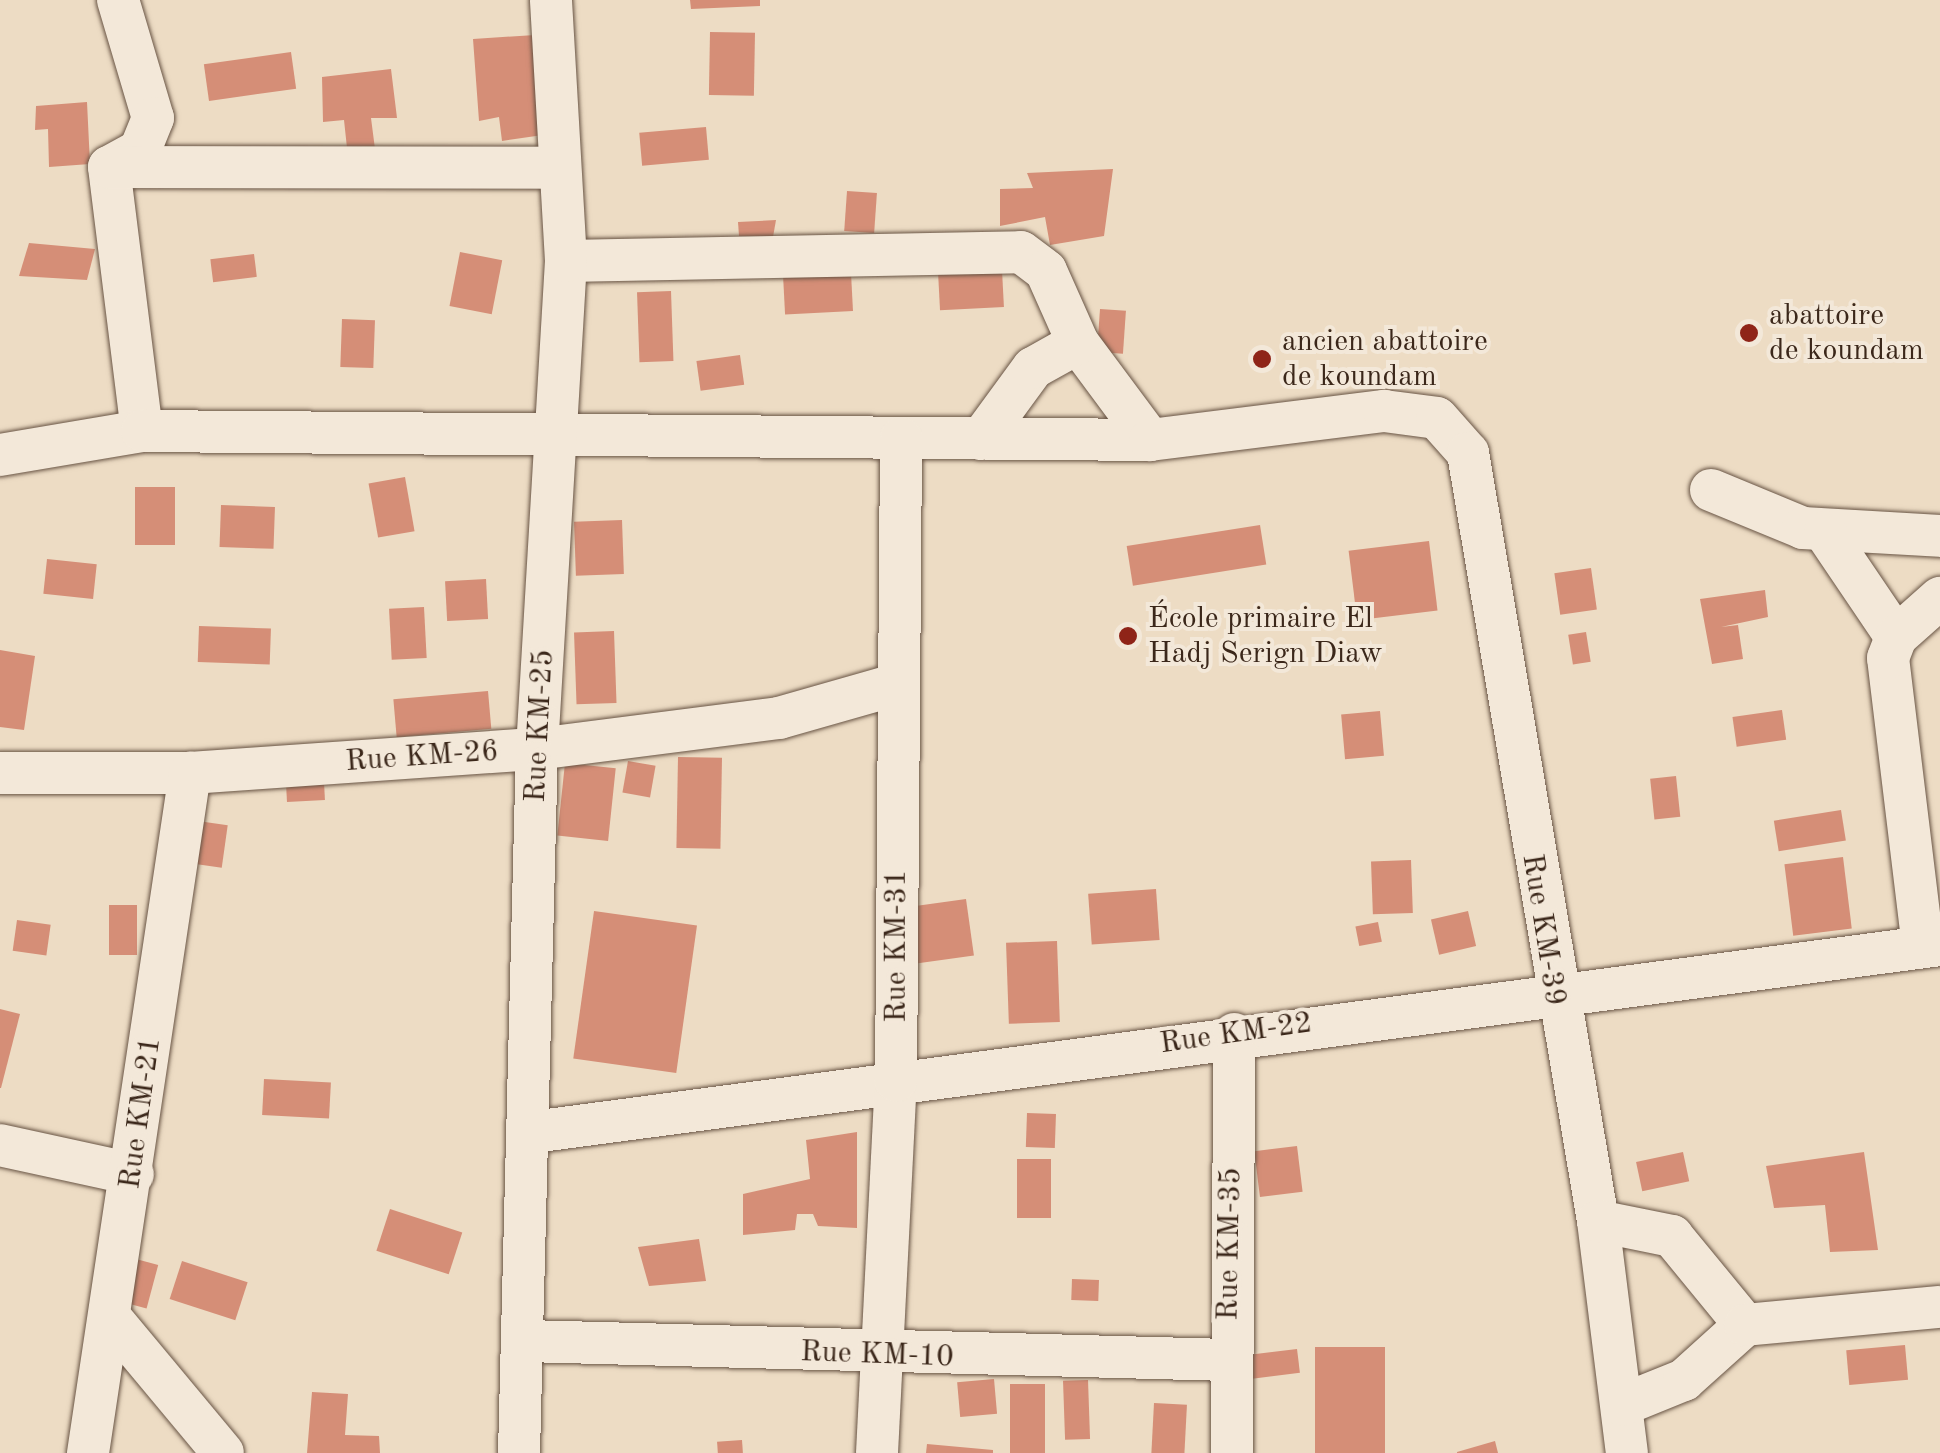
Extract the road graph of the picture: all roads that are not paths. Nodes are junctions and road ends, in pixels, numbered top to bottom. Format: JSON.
{"nodes":[{"id":1,"x":118,"y":0,"type":"edge"},
{"id":2,"x":551,"y":0,"type":"edge"},
{"id":3,"x":109,"y":167,"type":"junction"},
{"id":4,"x":559,"y":168,"type":"junction"},
{"id":5,"x":566,"y":261,"type":"junction"},
{"id":6,"x":1078,"y":343,"type":"junction"},
{"id":7,"x":558,"y":430,"type":"junction"},
{"id":8,"x":142,"y":431,"type":"junction"},
{"id":9,"x":900,"y":438,"type":"junction"},
{"id":10,"x":981,"y":439,"type":"junction"},
{"id":11,"x":1150,"y":440,"type":"junction"},
{"id":12,"x":0,"y":456,"type":"edge"},
{"id":13,"x":1711,"y":490,"type":"dead end"},
{"id":14,"x":1825,"y":532,"type":"junction"},
{"id":15,"x":1940,"y":536,"type":"edge"},
{"id":16,"x":1940,"y":598,"type":"edge"},
{"id":17,"x":1896,"y":637,"type":"junction"},
{"id":18,"x":898,"y":684,"type":"junction"},
{"id":19,"x":537,"y":749,"type":"junction"},
{"id":20,"x":0,"y":773,"type":"edge"},
{"id":21,"x":190,"y":773,"type":"junction"},
{"id":22,"x":1932,"y":946,"type":"edge"},
{"id":23,"x":1552,"y":991,"type":"junction"},
{"id":24,"x":1234,"y":1034,"type":"junction"},
{"id":25,"x":896,"y":1082,"type":"junction"},
{"id":26,"x":533,"y":1132,"type":"junction"},
{"id":27,"x":0,"y":1145,"type":"edge"},
{"id":28,"x":133,"y":1174,"type":"junction"},
{"id":29,"x":1598,"y":1220,"type":"junction"},
{"id":30,"x":1940,"y":1307,"type":"edge"},
{"id":31,"x":114,"y":1322,"type":"junction"},
{"id":32,"x":1745,"y":1325,"type":"junction"},
{"id":33,"x":526,"y":1341,"type":"junction"},
{"id":34,"x":878,"y":1357,"type":"junction"},
{"id":35,"x":1228,"y":1360,"type":"junction"},
{"id":36,"x":1622,"y":1405,"type":"junction"},
{"id":37,"x":88,"y":1453,"type":"edge"},
{"id":38,"x":223,"y":1453,"type":"edge"},
{"id":39,"x":519,"y":1453,"type":"edge"},
{"id":40,"x":878,"y":1453,"type":"edge"},
{"id":41,"x":1232,"y":1453,"type":"edge"},
{"id":42,"x":1627,"y":1453,"type":"edge"}],
"edges":[{"from":1,"to":3,"type":"street"},
{"from":2,"to":4,"type":"street","name":"Rue KM-25"},
{"from":3,"to":4,"type":"street"},
{"from":3,"to":8,"type":"street"},
{"from":4,"to":5,"type":"street","name":"Rue KM-25"},
{"from":5,"to":6,"type":"street"},
{"from":5,"to":7,"type":"street","name":"Rue KM-25"},
{"from":6,"to":10,"type":"street"},
{"from":6,"to":11,"type":"street"},
{"from":7,"to":8,"type":"street"},
{"from":7,"to":9,"type":"street"},
{"from":7,"to":19,"type":"street","name":"Rue KM-25"},
{"from":8,"to":12,"type":"street"},
{"from":9,"to":10,"type":"street"},
{"from":9,"to":18,"type":"street","name":"Rue KM-31"},
{"from":10,"to":11,"type":"street"},
{"from":11,"to":23,"type":"street","name":"Rue KM-39"},
{"from":13,"to":14,"type":"street"},
{"from":14,"to":15,"type":"street"},
{"from":14,"to":17,"type":"street"},
{"from":16,"to":17,"type":"street"},
{"from":17,"to":22,"type":"street"},
{"from":18,"to":19,"type":"street","name":"Rue KM-26"},
{"from":18,"to":25,"type":"street","name":"Rue KM-31"},
{"from":19,"to":21,"type":"street","name":"Rue KM-26"},
{"from":19,"to":26,"type":"street","name":"Rue KM-25"},
{"from":20,"to":21,"type":"street","name":"Rue KM-26"},
{"from":21,"to":28,"type":"street","name":"Rue KM-21"},
{"from":22,"to":23,"type":"street","name":"Rue KM-22"},
{"from":23,"to":24,"type":"street","name":"Rue KM-22"},
{"from":23,"to":29,"type":"street","name":"Rue KM-39"},
{"from":24,"to":25,"type":"street","name":"Rue KM-22"},
{"from":24,"to":35,"type":"street","name":"Rue KM-35"},
{"from":25,"to":26,"type":"street","name":"Rue KM-22"},
{"from":25,"to":34,"type":"street","name":"Rue KM-31"},
{"from":26,"to":33,"type":"street","name":"Rue KM-25"},
{"from":27,"to":28,"type":"street"},
{"from":28,"to":31,"type":"street","name":"Rue KM-21"},
{"from":29,"to":32,"type":"street"},
{"from":29,"to":36,"type":"street","name":"Rue KM-39"},
{"from":30,"to":32,"type":"street"},
{"from":31,"to":37,"type":"street","name":"Rue KM-21"},
{"from":31,"to":38,"type":"street"},
{"from":32,"to":36,"type":"street"},
{"from":33,"to":34,"type":"street","name":"Rue KM-10"},
{"from":33,"to":39,"type":"street","name":"Rue KM-25"},
{"from":34,"to":35,"type":"street","name":"Rue KM-10"},
{"from":34,"to":40,"type":"street","name":"Rue KM-31"},
{"from":35,"to":41,"type":"street","name":"Rue KM-35"},
{"from":36,"to":42,"type":"street","name":"Rue KM-39"}]}
